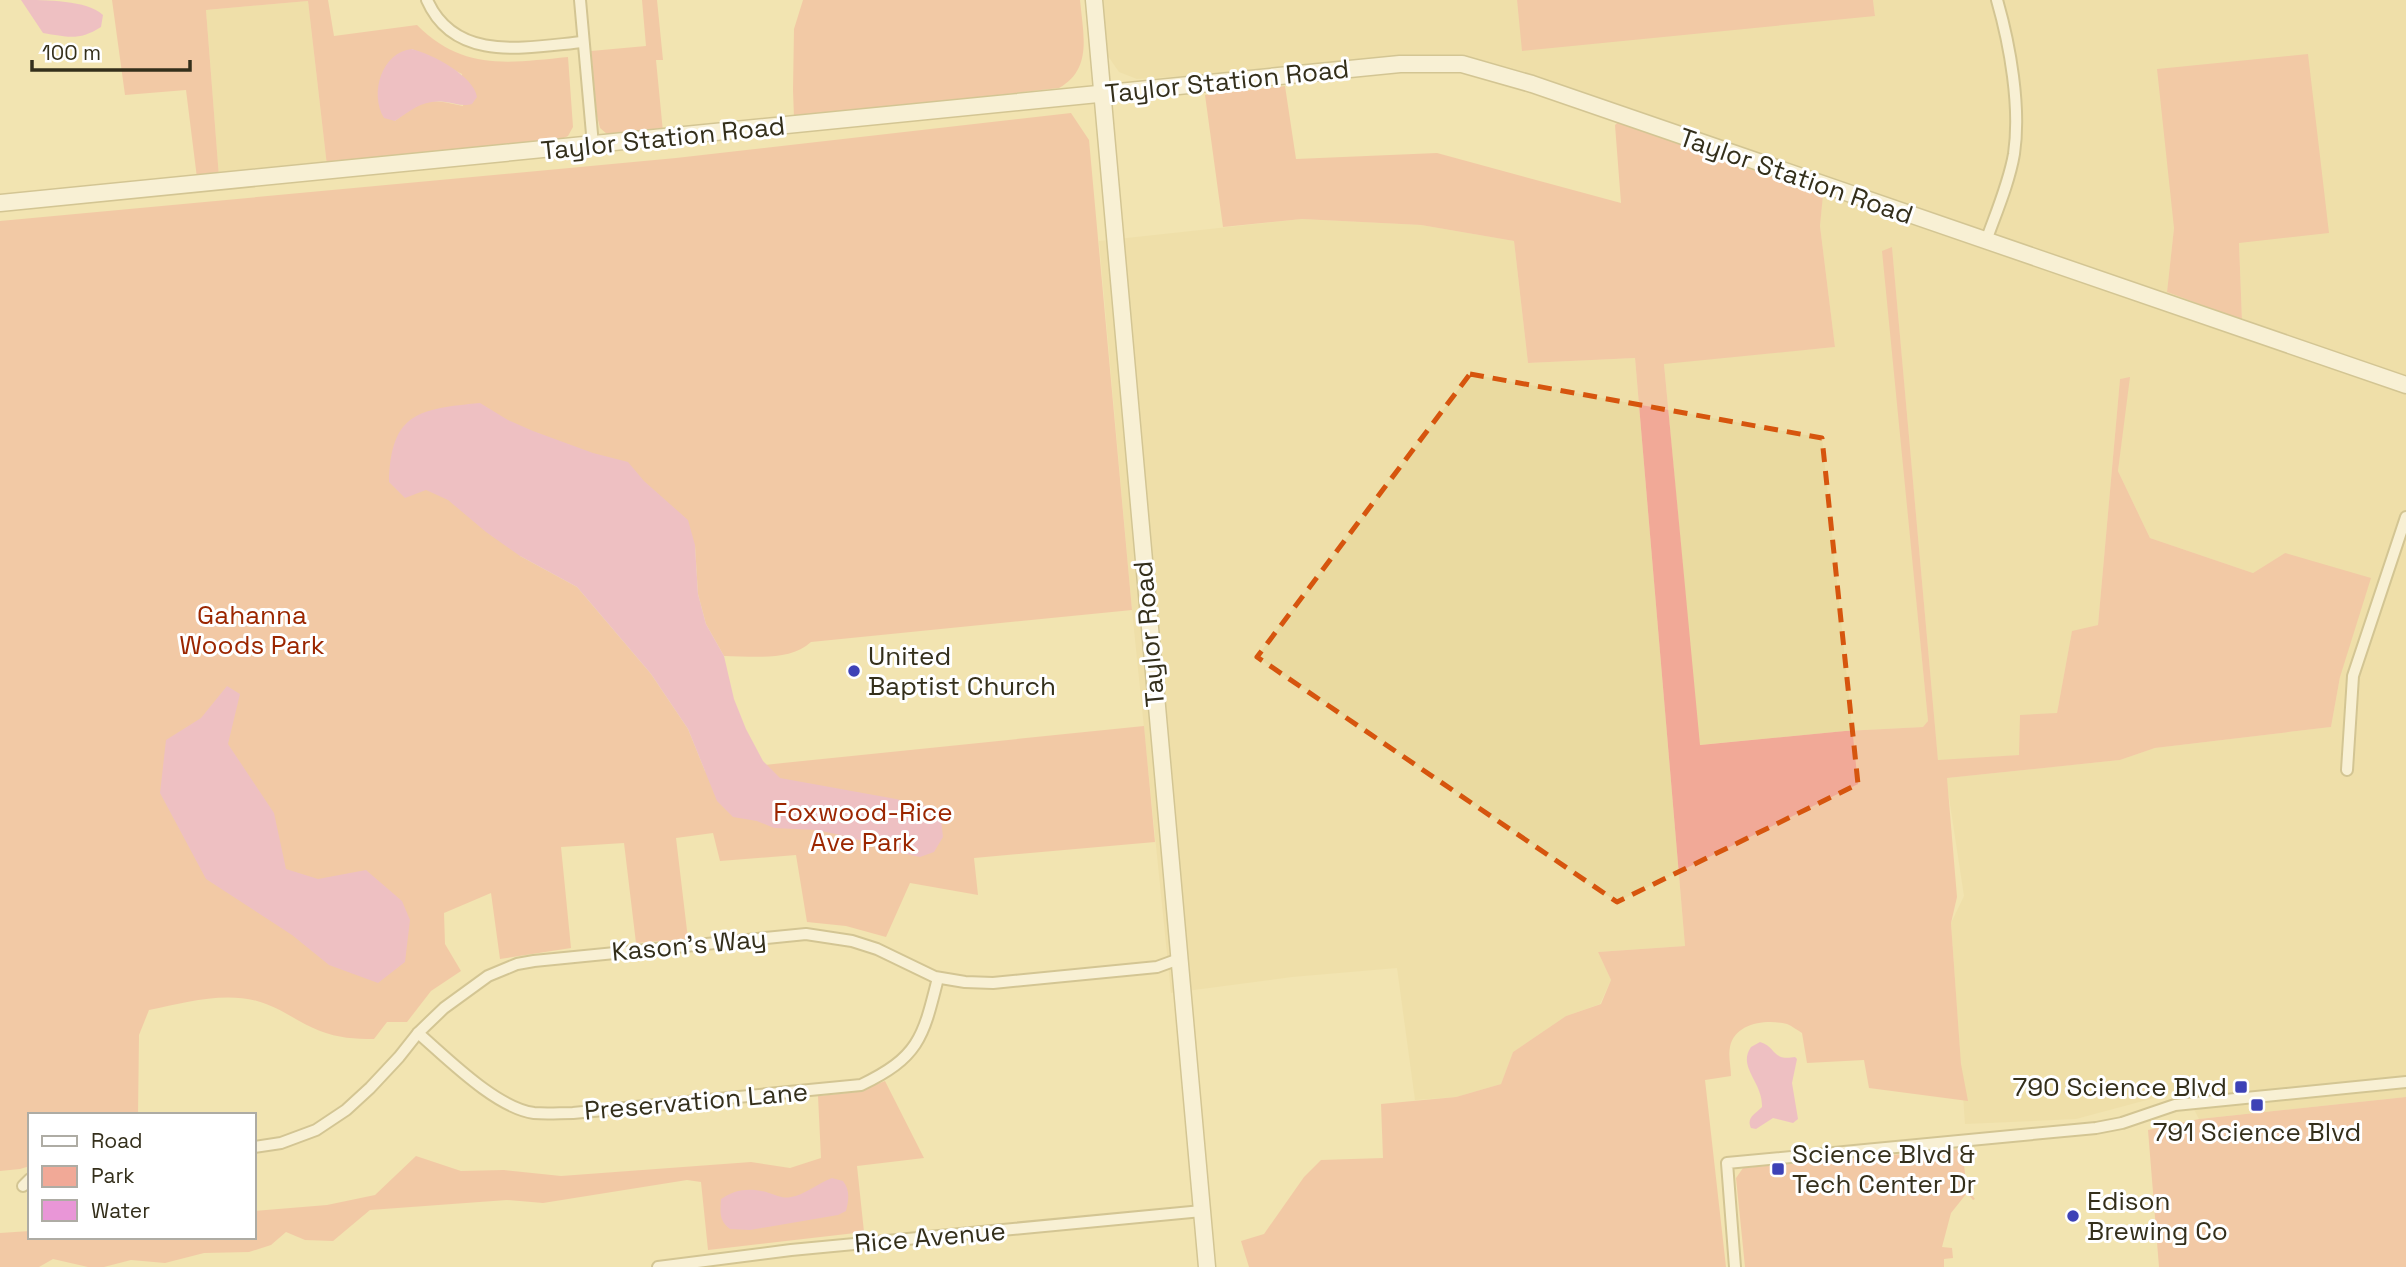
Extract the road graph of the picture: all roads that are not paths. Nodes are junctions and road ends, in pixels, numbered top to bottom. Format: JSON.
{"nodes":[{"id":1,"x":426,"y":0,"type":"edge"},
{"id":2,"x":580,"y":0,"type":"edge"},
{"id":3,"x":1094,"y":0,"type":"edge"},
{"id":4,"x":1997,"y":0,"type":"edge"},
{"id":5,"x":583,"y":42,"type":"junction"},
{"id":6,"x":1103,"y":93,"type":"junction"},
{"id":7,"x":593,"y":145,"type":"junction"},
{"id":8,"x":0,"y":203,"type":"edge"},
{"id":9,"x":1986,"y":241,"type":"junction"},
{"id":10,"x":2406,"y":385,"type":"edge"},
{"id":11,"x":2406,"y":517,"type":"edge"},
{"id":12,"x":2347,"y":770,"type":"dead end"},
{"id":13,"x":1179,"y":959,"type":"junction"},
{"id":14,"x":938,"y":978,"type":"junction"},
{"id":15,"x":418,"y":1033,"type":"junction"},
{"id":16,"x":2406,"y":1082,"type":"edge"},
{"id":17,"x":256,"y":1147,"type":"edge"},
{"id":18,"x":1202,"y":1210,"type":"junction"},
{"id":19,"x":658,"y":1267,"type":"edge"},
{"id":20,"x":1207,"y":1267,"type":"edge"},
{"id":21,"x":1735,"y":1267,"type":"edge"}],
"edges":[{"from":1,"to":5,"type":"street"},
{"from":2,"to":5,"type":"street"},
{"from":3,"to":6,"type":"main road","name":"Taylor Road"},
{"from":4,"to":9,"type":"street"},
{"from":5,"to":7,"type":"street"},
{"from":6,"to":7,"type":"main road","name":"Taylor Station Road"},
{"from":6,"to":9,"type":"main road","name":"Taylor Station Road"},
{"from":6,"to":13,"type":"main road","name":"Taylor Road"},
{"from":7,"to":8,"type":"main road","name":"Taylor Station Road"},
{"from":9,"to":10,"type":"main road","name":"Taylor Station Road"},
{"from":11,"to":12,"type":"street"},
{"from":13,"to":14,"type":"street","name":"Kason's Way"},
{"from":13,"to":18,"type":"main road","name":"Taylor Road"},
{"from":14,"to":15,"type":"street","name":"Kason's Way"},
{"from":14,"to":15,"type":"street","name":"Preservation Lane"},
{"from":15,"to":17,"type":"street","name":"Kason's Way"},
{"from":16,"to":21,"type":"street"},
{"from":18,"to":19,"type":"street","name":"Rice Avenue"},
{"from":18,"to":20,"type":"main road","name":"Taylor Road"}]}
